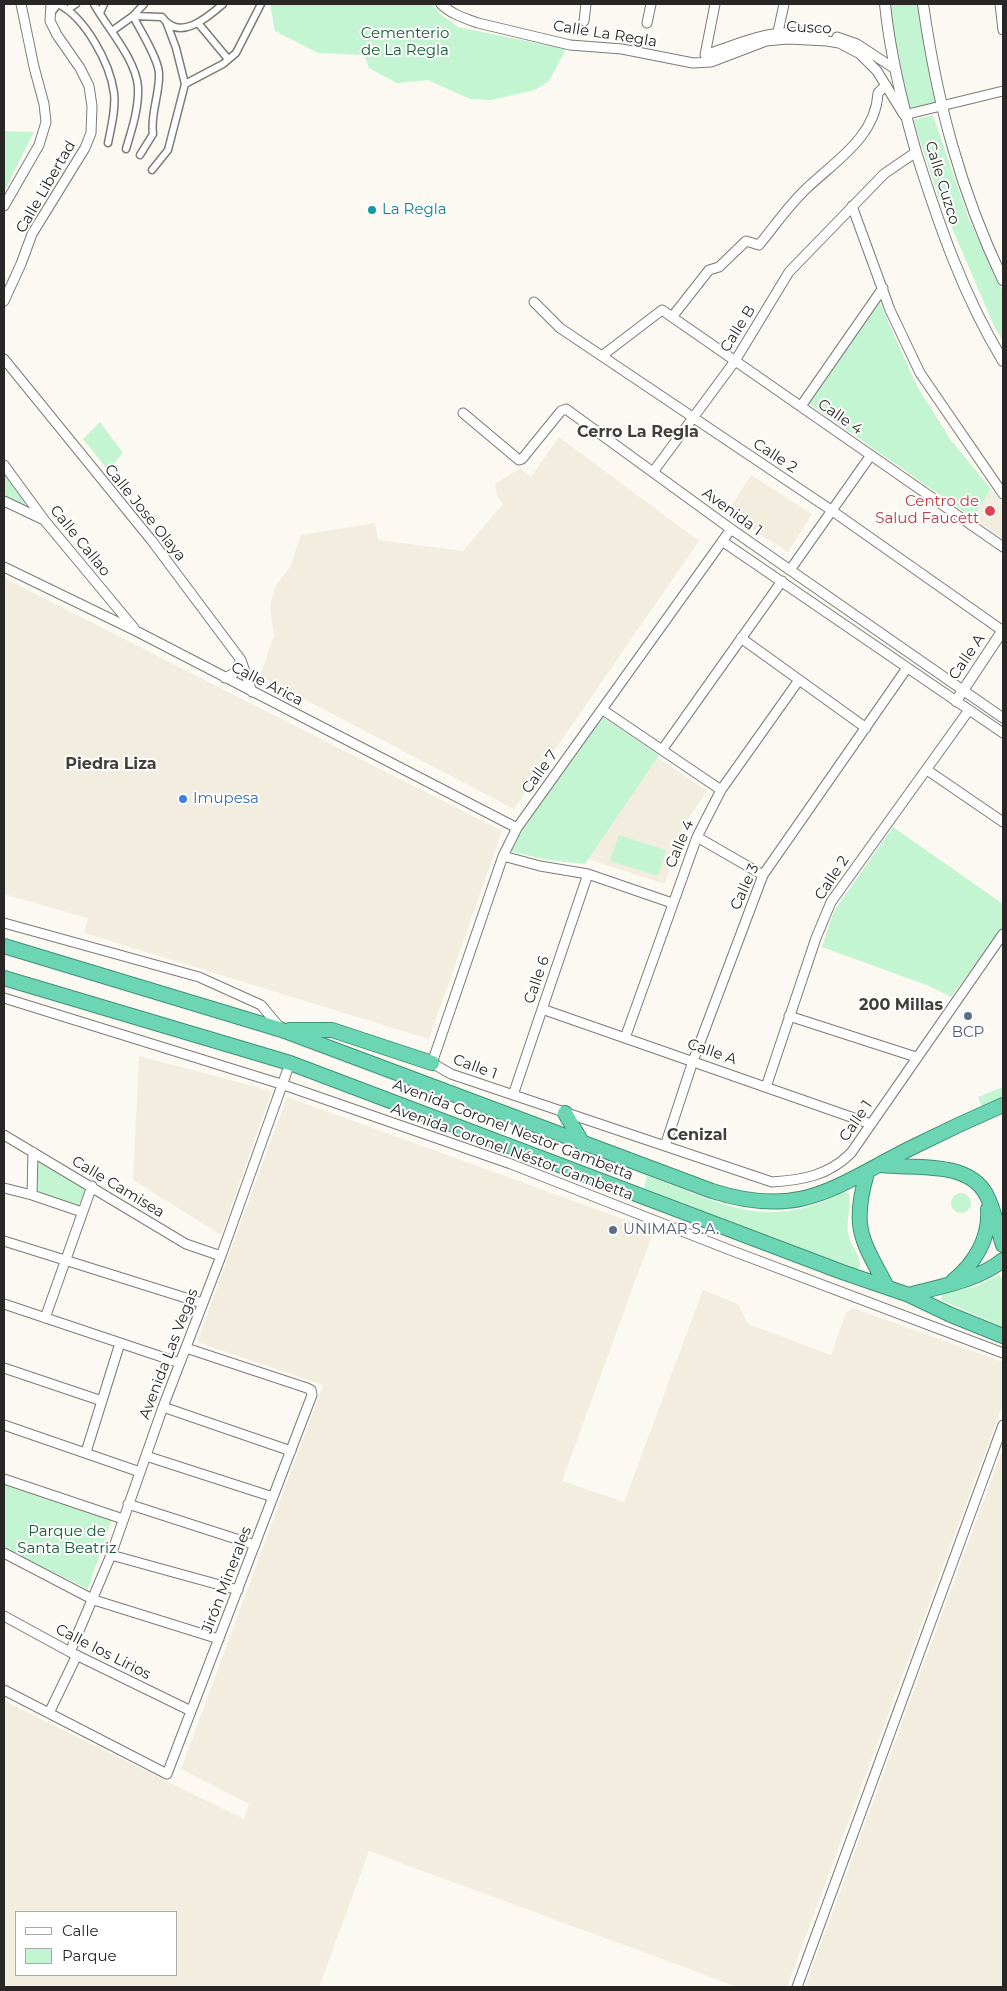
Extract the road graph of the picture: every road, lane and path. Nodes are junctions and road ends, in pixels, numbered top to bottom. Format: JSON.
{"nodes":[{"id":1,"x":22,"y":4,"type":"edge"},
{"id":2,"x":51,"y":4,"type":"edge"},
{"id":3,"x":76,"y":4,"type":"edge"},
{"id":4,"x":94,"y":4,"type":"edge"},
{"id":5,"x":104,"y":4,"type":"edge"},
{"id":6,"x":144,"y":4,"type":"edge"},
{"id":7,"x":223,"y":4,"type":"edge"},
{"id":8,"x":261,"y":4,"type":"edge"},
{"id":9,"x":441,"y":4,"type":"edge"},
{"id":10,"x":586,"y":4,"type":"edge"},
{"id":11,"x":651,"y":4,"type":"edge"},
{"id":12,"x":715,"y":4,"type":"edge"},
{"id":13,"x":784,"y":4,"type":"edge"},
{"id":14,"x":885,"y":4,"type":"edge"},
{"id":15,"x":923,"y":4,"type":"edge"},
{"id":16,"x":1000,"y":4,"type":"edge"},
{"id":17,"x":68,"y":9,"type":"junction"},
{"id":18,"x":100,"y":13,"type":"junction"},
{"id":19,"x":50,"y":14,"type":"junction"},
{"id":20,"x":133,"y":16,"type":"junction"},
{"id":21,"x":584,"y":21,"type":"dead end"},
{"id":22,"x":198,"y":23,"type":"junction"},
{"id":23,"x":647,"y":23,"type":"dead end"},
{"id":24,"x":167,"y":24,"type":"junction"},
{"id":25,"x":1003,"y":30,"type":"edge"},
{"id":26,"x":112,"y":31,"type":"junction"},
{"id":27,"x":778,"y":32,"type":"junction"},
{"id":28,"x":228,"y":59,"type":"junction"},
{"id":29,"x":711,"y":62,"type":"joint"},
{"id":30,"x":895,"y":69,"type":"junction"},
{"id":31,"x":185,"y":84,"type":"junction"},
{"id":32,"x":886,"y":85,"type":"junction"},
{"id":33,"x":1003,"y":92,"type":"edge"},
{"id":34,"x":940,"y":106,"type":"junction"},
{"id":35,"x":904,"y":115,"type":"junction"},
{"id":36,"x":108,"y":143,"type":"dead end"},
{"id":37,"x":126,"y":148,"type":"dead end"},
{"id":38,"x":916,"y":152,"type":"junction"},
{"id":39,"x":140,"y":156,"type":"dead end"},
{"id":40,"x":152,"y":170,"type":"dead end"},
{"id":41,"x":4,"y":206,"type":"edge"},
{"id":42,"x":852,"y":206,"type":"junction"},
{"id":43,"x":1003,"y":279,"type":"edge"},
{"id":44,"x":883,"y":288,"type":"junction"},
{"id":45,"x":4,"y":301,"type":"edge"},
{"id":46,"x":534,"y":302,"type":"dead end"},
{"id":47,"x":672,"y":317,"type":"junction"},
{"id":48,"x":603,"y":355,"type":"junction"},
{"id":49,"x":4,"y":359,"type":"edge"},
{"id":50,"x":735,"y":361,"type":"junction"},
{"id":51,"x":1003,"y":361,"type":"edge"},
{"id":52,"x":801,"y":406,"type":"junction"},
{"id":53,"x":463,"y":413,"type":"dead end"},
{"id":54,"x":693,"y":419,"type":"junction"},
{"id":55,"x":871,"y":455,"type":"junction"},
{"id":56,"x":4,"y":464,"type":"edge"},
{"id":57,"x":653,"y":472,"type":"junction"},
{"id":58,"x":1003,"y":494,"type":"edge"},
{"id":59,"x":4,"y":501,"type":"edge"},
{"id":60,"x":831,"y":510,"type":"junction"},
{"id":61,"x":45,"y":521,"type":"junction"},
{"id":62,"x":731,"y":529,"type":"junction"},
{"id":63,"x":722,"y":541,"type":"junction"},
{"id":64,"x":1003,"y":547,"type":"edge"},
{"id":65,"x":4,"y":567,"type":"edge"},
{"id":66,"x":790,"y":570,"type":"junction"},
{"id":67,"x":782,"y":581,"type":"junction"},
{"id":68,"x":116,"y":606,"type":"junction"},
{"id":69,"x":108,"y":618,"type":"junction"},
{"id":70,"x":1003,"y":630,"type":"edge"},
{"id":71,"x":138,"y":632,"type":"junction"},
{"id":72,"x":741,"y":638,"type":"junction"},
{"id":73,"x":242,"y":660,"type":"junction"},
{"id":74,"x":907,"y":668,"type":"junction"},
{"id":75,"x":225,"y":678,"type":"junction"},
{"id":76,"x":799,"y":680,"type":"junction"},
{"id":77,"x":963,"y":690,"type":"junction"},
{"id":78,"x":252,"y":692,"type":"junction"},
{"id":79,"x":956,"y":701,"type":"junction"},
{"id":80,"x":603,"y":710,"type":"junction"},
{"id":81,"x":969,"y":710,"type":"junction"},
{"id":82,"x":1003,"y":718,"type":"edge"},
{"id":83,"x":866,"y":728,"type":"junction"},
{"id":84,"x":1003,"y":733,"type":"edge"},
{"id":85,"x":662,"y":750,"type":"junction"},
{"id":86,"x":926,"y":770,"type":"junction"},
{"id":87,"x":721,"y":790,"type":"junction"},
{"id":88,"x":1003,"y":822,"type":"edge"},
{"id":89,"x":517,"y":828,"type":"junction"},
{"id":90,"x":697,"y":837,"type":"junction"},
{"id":91,"x":503,"y":856,"type":"junction"},
{"id":92,"x":588,"y":874,"type":"junction"},
{"id":93,"x":763,"y":875,"type":"junction"},
{"id":94,"x":672,"y":903,"type":"junction"},
{"id":95,"x":4,"y":923,"type":"edge"},
{"id":96,"x":1003,"y":934,"type":"edge"},
{"id":97,"x":4,"y":946,"type":"edge"},
{"id":98,"x":4,"y":978,"type":"edge"},
{"id":99,"x":4,"y":998,"type":"edge"},
{"id":100,"x":542,"y":1009,"type":"junction"},
{"id":101,"x":790,"y":1016,"type":"junction"},
{"id":102,"x":282,"y":1030,"type":"junction"},
{"id":103,"x":625,"y":1038,"type":"junction"},
{"id":104,"x":916,"y":1058,"type":"junction"},
{"id":105,"x":693,"y":1061,"type":"junction"},
{"id":106,"x":432,"y":1063,"type":"junction"},
{"id":107,"x":290,"y":1064,"type":"junction"},
{"id":108,"x":284,"y":1085,"type":"junction"},
{"id":109,"x":766,"y":1087,"type":"junction"},
{"id":110,"x":513,"y":1095,"type":"junction"},
{"id":111,"x":1003,"y":1105,"type":"edge"},
{"id":112,"x":565,"y":1113,"type":"junction"},
{"id":113,"x":871,"y":1124,"type":"junction"},
{"id":114,"x":4,"y":1135,"type":"edge"},
{"id":115,"x":583,"y":1144,"type":"junction"},
{"id":116,"x":665,"y":1146,"type":"junction"},
{"id":117,"x":33,"y":1152,"type":"junction"},
{"id":118,"x":882,"y":1165,"type":"junction"},
{"id":119,"x":867,"y":1173,"type":"junction"},
{"id":120,"x":92,"y":1186,"type":"junction"},
{"id":121,"x":4,"y":1188,"type":"edge"},
{"id":122,"x":32,"y":1195,"type":"junction"},
{"id":123,"x":987,"y":1196,"type":"junction"},
{"id":124,"x":82,"y":1212,"type":"junction"},
{"id":125,"x":4,"y":1241,"type":"edge"},
{"id":126,"x":1003,"y":1246,"type":"edge"},
{"id":127,"x":221,"y":1256,"type":"junction"},
{"id":128,"x":65,"y":1260,"type":"junction"},
{"id":129,"x":1003,"y":1260,"type":"edge"},
{"id":130,"x":952,"y":1282,"type":"junction"},
{"id":131,"x":887,"y":1287,"type":"junction"},
{"id":132,"x":909,"y":1295,"type":"junction"},
{"id":133,"x":202,"y":1303,"type":"junction"},
{"id":134,"x":4,"y":1304,"type":"edge"},
{"id":135,"x":45,"y":1318,"type":"junction"},
{"id":136,"x":1003,"y":1336,"type":"edge"},
{"id":137,"x":120,"y":1343,"type":"junction"},
{"id":138,"x":186,"y":1348,"type":"junction"},
{"id":139,"x":1003,"y":1353,"type":"edge"},
{"id":140,"x":180,"y":1363,"type":"junction"},
{"id":141,"x":4,"y":1368,"type":"edge"},
{"id":142,"x":102,"y":1401,"type":"junction"},
{"id":143,"x":163,"y":1407,"type":"junction"},
{"id":144,"x":4,"y":1425,"type":"edge"},
{"id":145,"x":1003,"y":1425,"type":"edge"},
{"id":146,"x":291,"y":1451,"type":"junction"},
{"id":147,"x":86,"y":1452,"type":"junction"},
{"id":148,"x":146,"y":1456,"type":"junction"},
{"id":149,"x":140,"y":1472,"type":"junction"},
{"id":150,"x":4,"y":1479,"type":"edge"},
{"id":151,"x":273,"y":1497,"type":"junction"},
{"id":152,"x":128,"y":1504,"type":"junction"},
{"id":153,"x":123,"y":1519,"type":"junction"},
{"id":154,"x":255,"y":1545,"type":"junction"},
{"id":155,"x":4,"y":1553,"type":"edge"},
{"id":156,"x":111,"y":1555,"type":"junction"},
{"id":157,"x":238,"y":1590,"type":"junction"},
{"id":158,"x":94,"y":1600,"type":"junction"},
{"id":159,"x":4,"y":1616,"type":"edge"},
{"id":160,"x":219,"y":1639,"type":"junction"},
{"id":161,"x":74,"y":1654,"type":"junction"},
{"id":162,"x":4,"y":1690,"type":"edge"},
{"id":163,"x":192,"y":1712,"type":"junction"},
{"id":164,"x":50,"y":1713,"type":"junction"},
{"id":165,"x":797,"y":1987,"type":"edge"}],
"edges":[{"from":1,"to":41,"type":"street"},
{"from":2,"to":19,"type":"street","name":"Calle Libertad"},
{"from":3,"to":17,"type":"street"},
{"from":4,"to":18,"type":"street"},
{"from":5,"to":18,"type":"street"},
{"from":6,"to":20,"type":"street"},
{"from":7,"to":22,"type":"street"},
{"from":8,"to":28,"type":"street"},
{"from":9,"to":29,"type":"street","name":"Calle La Regla"},
{"from":10,"to":21,"type":"street"},
{"from":11,"to":23,"type":"street"},
{"from":12,"to":27,"type":"street"},
{"from":13,"to":27,"type":"street"},
{"from":14,"to":30,"type":"street","name":"Calle Cuzco"},
{"from":15,"to":34,"type":"street","name":"Calle Cuzco"},
{"from":16,"to":25,"type":"street"},
{"from":17,"to":19,"type":"street"},
{"from":17,"to":36,"type":"street"},
{"from":18,"to":26,"type":"street"},
{"from":19,"to":45,"type":"street","name":"Calle Libertad"},
{"from":20,"to":24,"type":"street"},
{"from":20,"to":26,"type":"street"},
{"from":20,"to":39,"type":"street"},
{"from":22,"to":24,"type":"street"},
{"from":22,"to":28,"type":"street"},
{"from":24,"to":31,"type":"street"},
{"from":26,"to":37,"type":"street"},
{"from":27,"to":30,"type":"street"},
{"from":28,"to":31,"type":"street"},
{"from":29,"to":32,"type":"street","name":"Cusco"},
{"from":30,"to":35,"type":"street","name":"Calle Cuzco"},
{"from":31,"to":40,"type":"street"},
{"from":32,"to":35,"type":"street","name":"Cusco"},
{"from":32,"to":47,"type":"street"},
{"from":33,"to":34,"type":"street"},
{"from":34,"to":35,"type":"street"},
{"from":34,"to":43,"type":"street","name":"Calle Cuzco"},
{"from":35,"to":38,"type":"street","name":"Calle Cuzco"},
{"from":38,"to":42,"type":"street","name":"Calle B"},
{"from":38,"to":51,"type":"street","name":"Calle Cuzco"},
{"from":42,"to":44,"type":"street"},
{"from":42,"to":50,"type":"street","name":"Calle B"},
{"from":44,"to":52,"type":"street"},
{"from":44,"to":58,"type":"street"},
{"from":46,"to":48,"type":"street","name":"Calle 2"},
{"from":47,"to":48,"type":"street","name":"Calle 4"},
{"from":47,"to":50,"type":"street","name":"Calle 4"},
{"from":48,"to":54,"type":"street","name":"Calle 2"},
{"from":49,"to":73,"type":"street","name":"Calle Jose Olaya"},
{"from":50,"to":52,"type":"street","name":"Calle 4"},
{"from":50,"to":54,"type":"street","name":"Calle B"},
{"from":52,"to":55,"type":"street","name":"Calle 4"},
{"from":53,"to":57,"type":"street","name":"Avenida 1"},
{"from":54,"to":57,"type":"street","name":"Calle B"},
{"from":54,"to":60,"type":"street","name":"Calle 2"},
{"from":55,"to":60,"type":"street"},
{"from":55,"to":64,"type":"street","name":"Calle 4"},
{"from":56,"to":61,"type":"street","name":"Calle Callao"},
{"from":57,"to":62,"type":"street","name":"Avenida 1"},
{"from":59,"to":61,"type":"street"},
{"from":60,"to":66,"type":"street"},
{"from":60,"to":70,"type":"street","name":"Calle 2"},
{"from":61,"to":68,"type":"street","name":"Calle Callao"},
{"from":62,"to":63,"type":"street","name":"Calle 7"},
{"from":62,"to":66,"type":"street","name":"Avenida 1"},
{"from":63,"to":67,"type":"street","name":"Avenida 1"},
{"from":63,"to":80,"type":"street","name":"Calle 7"},
{"from":65,"to":69,"type":"street","name":"Calle Arica"},
{"from":66,"to":77,"type":"street","name":"Avenida 1"},
{"from":67,"to":72,"type":"street"},
{"from":67,"to":74,"type":"street","name":"Avenida 1"},
{"from":68,"to":69,"type":"street"},
{"from":68,"to":71,"type":"street","name":"Calle Callao"},
{"from":69,"to":71,"type":"street","name":"Calle Arica"},
{"from":70,"to":77,"type":"street","name":"Calle A"},
{"from":71,"to":75,"type":"street","name":"Calle Arica"},
{"from":72,"to":76,"type":"street"},
{"from":72,"to":85,"type":"street"},
{"from":73,"to":75,"type":"street"},
{"from":73,"to":78,"type":"street","name":"Calle Jose Olaya"},
{"from":74,"to":79,"type":"street","name":"Avenida 1"},
{"from":74,"to":83,"type":"street","name":"Calle 3"},
{"from":75,"to":78,"type":"street","name":"Calle Arica"},
{"from":76,"to":83,"type":"street"},
{"from":76,"to":87,"type":"street","name":"Calle 4"},
{"from":77,"to":79,"type":"street","name":"Calle A"},
{"from":77,"to":82,"type":"street","name":"Avenida 1"},
{"from":78,"to":89,"type":"street","name":"Calle Arica"},
{"from":79,"to":81,"type":"street","name":"Avenida 1"},
{"from":80,"to":85,"type":"street"},
{"from":80,"to":89,"type":"street","name":"Calle 7"},
{"from":81,"to":84,"type":"street","name":"Avenida 1"},
{"from":81,"to":86,"type":"street","name":"Calle 2"},
{"from":83,"to":93,"type":"street","name":"Calle 3"},
{"from":85,"to":87,"type":"street"},
{"from":86,"to":88,"type":"street"},
{"from":86,"to":101,"type":"street","name":"Calle 2"},
{"from":87,"to":90,"type":"street","name":"Calle 4"},
{"from":89,"to":91,"type":"street","name":"Calle 7"},
{"from":90,"to":93,"type":"street"},
{"from":90,"to":94,"type":"street","name":"Calle 4"},
{"from":91,"to":92,"type":"street"},
{"from":91,"to":106,"type":"street","name":"Calle 7"},
{"from":92,"to":94,"type":"street"},
{"from":92,"to":100,"type":"street","name":"Calle 6"},
{"from":93,"to":105,"type":"street","name":"Calle 3"},
{"from":94,"to":103,"type":"street","name":"Calle 4"},
{"from":95,"to":102,"type":"street"},
{"from":96,"to":104,"type":"street","name":"Calle 1"},
{"from":97,"to":102,"type":"highway","name":"Avenida Coronel Nestor Gambetta"},
{"from":98,"to":107,"type":"highway","name":"Avenida Coronel Nestor Gambetta"},
{"from":99,"to":108,"type":"street","name":"Avenida Coronel Néstor Gambetta"},
{"from":100,"to":103,"type":"street","name":"Calle A"},
{"from":100,"to":110,"type":"street","name":"Calle 6"},
{"from":101,"to":104,"type":"street"},
{"from":101,"to":109,"type":"street","name":"Calle 2"},
{"from":102,"to":106,"type":"highway"},
{"from":102,"to":115,"type":"highway","name":"Avenida Coronel Nestor Gambetta"},
{"from":103,"to":105,"type":"street","name":"Calle A"},
{"from":104,"to":113,"type":"street","name":"Calle 1"},
{"from":105,"to":109,"type":"street","name":"Calle A"},
{"from":105,"to":116,"type":"street","name":"Calle 3"},
{"from":106,"to":110,"type":"street","name":"Calle 1"},
{"from":107,"to":108,"type":"street","name":"Avenida Las Vegas"},
{"from":107,"to":131,"type":"highway","name":"Avenida Coronel Nestor Gambetta"},
{"from":108,"to":127,"type":"street","name":"Avenida Las Vegas"},
{"from":108,"to":139,"type":"street","name":"Avenida Coronel Néstor Gambetta"},
{"from":109,"to":113,"type":"street","name":"Calle A"},
{"from":110,"to":112,"type":"street","name":"Calle 1"},
{"from":111,"to":118,"type":"highway","name":"Avenida Coronel Nestor Gambetta"},
{"from":112,"to":115,"type":"highway"},
{"from":112,"to":116,"type":"street","name":"Calle 1"},
{"from":113,"to":116,"type":"street","name":"Calle 1"},
{"from":114,"to":117,"type":"street","name":"Calle Camisea"},
{"from":115,"to":119,"type":"highway","name":"Avenida Coronel Nestor Gambetta"},
{"from":117,"to":120,"type":"street","name":"Calle Camisea"},
{"from":117,"to":122,"type":"street"},
{"from":118,"to":119,"type":"highway","name":"Avenida Coronel Nestor Gambetta"},
{"from":118,"to":123,"type":"highway"},
{"from":119,"to":131,"type":"highway"},
{"from":120,"to":124,"type":"street"},
{"from":120,"to":127,"type":"street","name":"Calle Camisea"},
{"from":121,"to":122,"type":"street"},
{"from":122,"to":124,"type":"street"},
{"from":123,"to":126,"type":"highway"},
{"from":123,"to":130,"type":"highway"},
{"from":124,"to":128,"type":"street"},
{"from":125,"to":128,"type":"street"},
{"from":127,"to":133,"type":"street","name":"Avenida Las Vegas"},
{"from":128,"to":133,"type":"street"},
{"from":128,"to":135,"type":"street"},
{"from":129,"to":130,"type":"highway"},
{"from":130,"to":132,"type":"highway"},
{"from":131,"to":132,"type":"highway","name":"Avenida Coronel Nestor Gambetta"},
{"from":132,"to":136,"type":"highway","name":"Avenida Coronel Nestor Gambetta"},
{"from":133,"to":138,"type":"street","name":"Avenida Las Vegas"},
{"from":134,"to":135,"type":"street"},
{"from":135,"to":137,"type":"street"},
{"from":137,"to":140,"type":"street"},
{"from":137,"to":142,"type":"street"},
{"from":138,"to":140,"type":"street","name":"Avenida Las Vegas"},
{"from":138,"to":146,"type":"street","name":"Jirón Minerales"},
{"from":140,"to":143,"type":"street","name":"Avenida Las Vegas"},
{"from":141,"to":142,"type":"street"},
{"from":142,"to":147,"type":"street"},
{"from":143,"to":146,"type":"street"},
{"from":143,"to":148,"type":"street","name":"Avenida Las Vegas"},
{"from":144,"to":147,"type":"street"},
{"from":145,"to":165,"type":"street"},
{"from":146,"to":151,"type":"street","name":"Jirón Minerales"},
{"from":147,"to":149,"type":"street"},
{"from":148,"to":149,"type":"street","name":"Avenida Las Vegas"},
{"from":148,"to":151,"type":"street"},
{"from":149,"to":152,"type":"street","name":"Avenida Las Vegas"},
{"from":150,"to":153,"type":"street"},
{"from":151,"to":154,"type":"street","name":"Jirón Minerales"},
{"from":152,"to":153,"type":"street","name":"Avenida Las Vegas"},
{"from":152,"to":154,"type":"street"},
{"from":153,"to":156,"type":"street","name":"Avenida Las Vegas"},
{"from":154,"to":157,"type":"street","name":"Jirón Minerales"},
{"from":155,"to":158,"type":"street"},
{"from":156,"to":157,"type":"street"},
{"from":156,"to":158,"type":"street","name":"Avenida Las Vegas"},
{"from":157,"to":160,"type":"street","name":"Jirón Minerales"},
{"from":158,"to":160,"type":"street"},
{"from":158,"to":161,"type":"street","name":"Avenida Las Vegas"},
{"from":159,"to":161,"type":"street","name":"Calle los Lirios"},
{"from":160,"to":163,"type":"street","name":"Jirón Minerales"},
{"from":161,"to":163,"type":"street","name":"Calle los Lirios"},
{"from":161,"to":164,"type":"street","name":"Avenida Las Vegas"},
{"from":162,"to":164,"type":"street"},
{"from":163,"to":164,"type":"street","name":"Jirón Minerales"}]}
